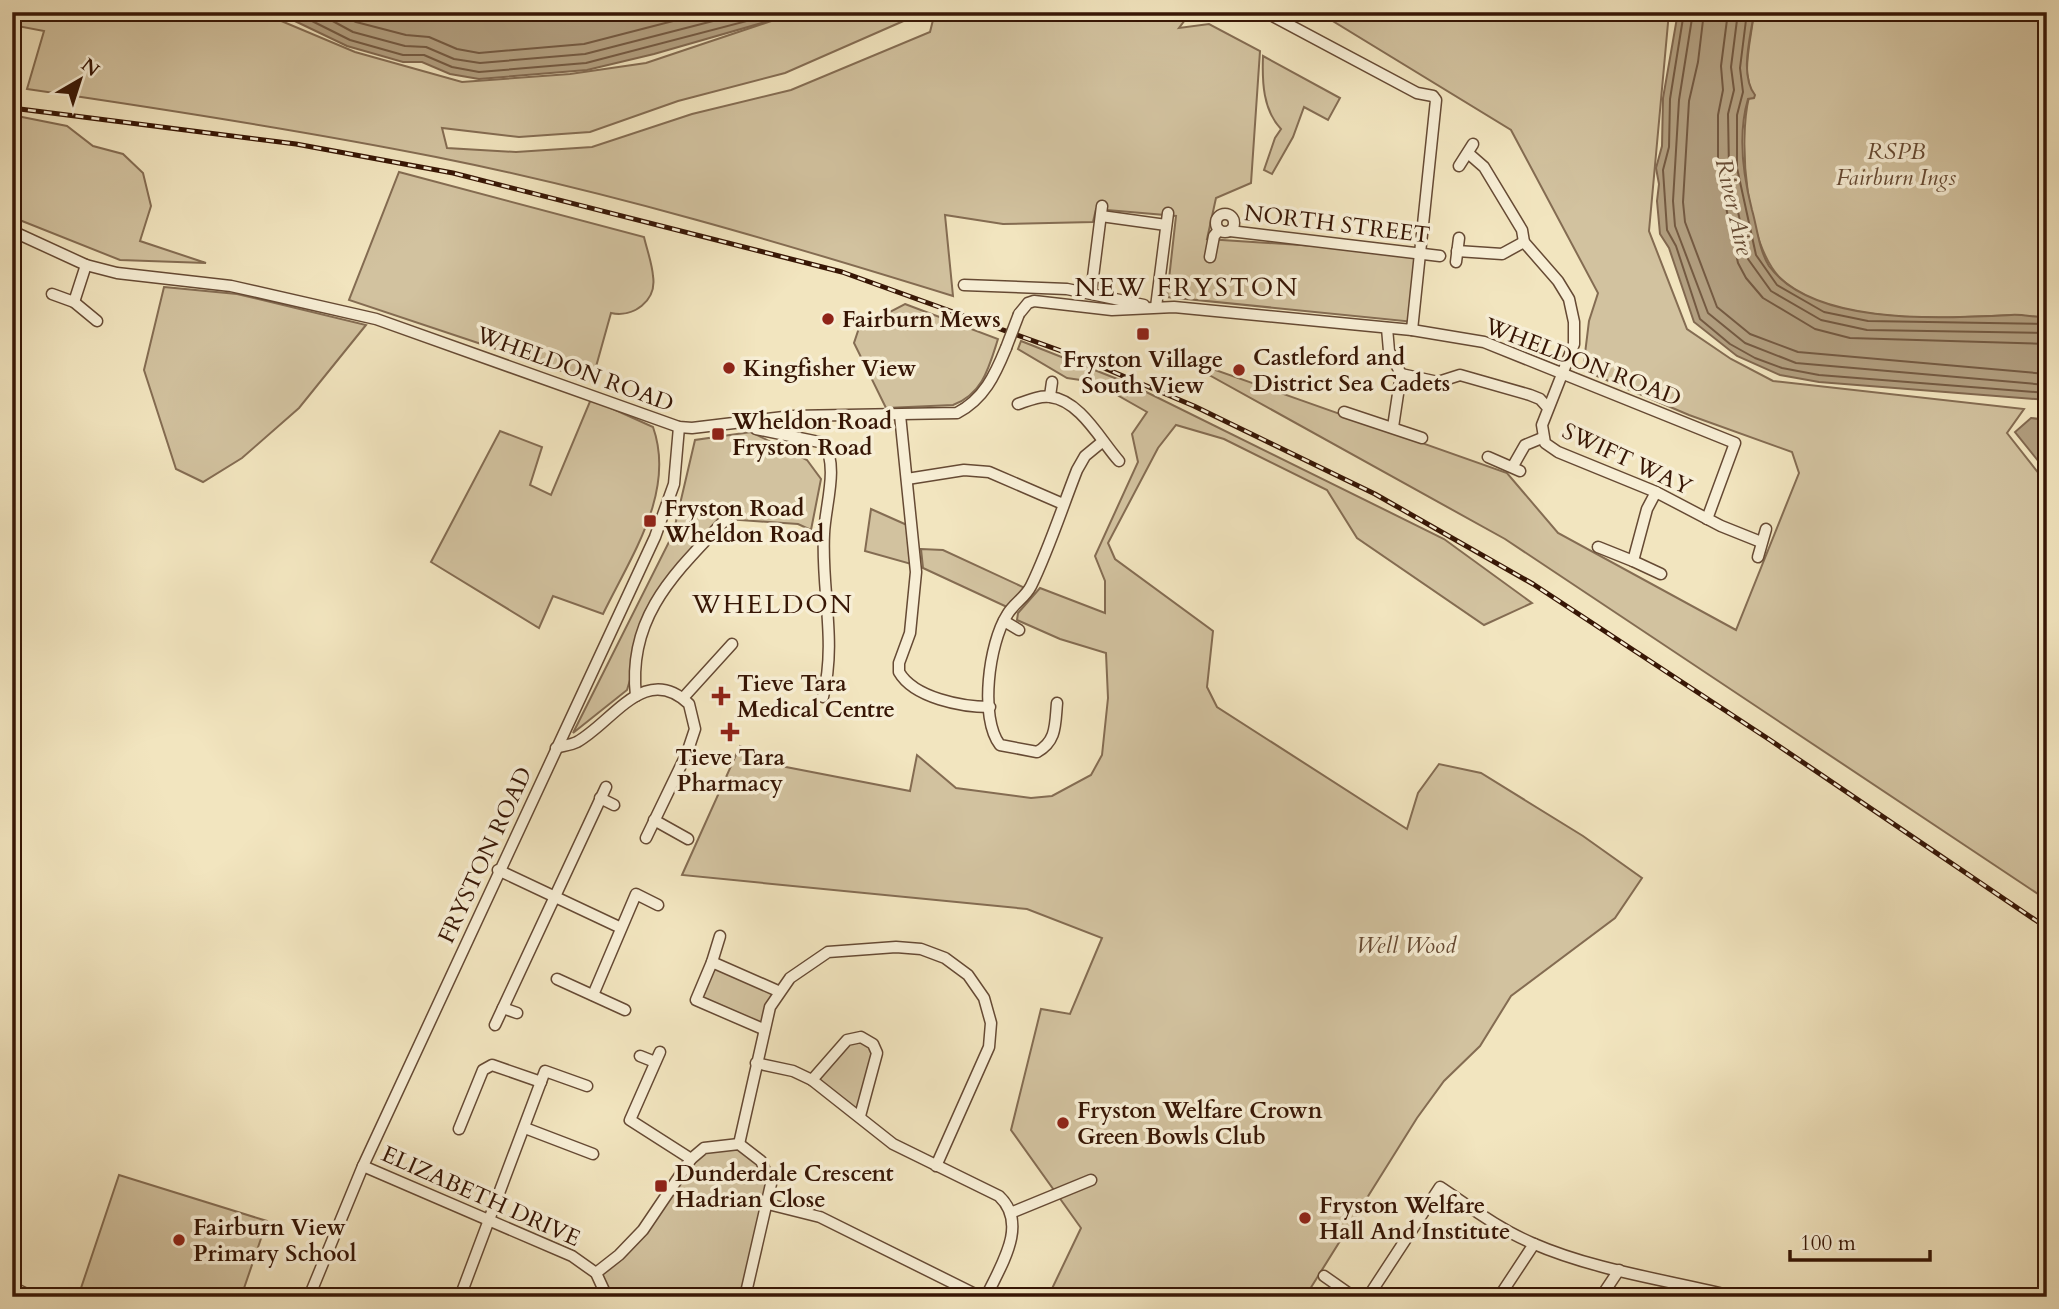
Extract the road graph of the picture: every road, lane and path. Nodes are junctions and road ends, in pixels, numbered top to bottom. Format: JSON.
{"nodes":[{"id":1,"x":1267,"y":12,"type":"edge"},
{"id":2,"x":1459,"y":166,"type":"dead end"},
{"id":3,"x":1168,"y":213,"type":"dead end"},
{"id":4,"x":1166,"y":225,"type":"junction"},
{"id":5,"x":12,"y":231,"type":"edge"},
{"id":6,"x":1459,"y":238,"type":"dead end"},
{"id":7,"x":1524,"y":242,"type":"junction"},
{"id":8,"x":1457,"y":251,"type":"junction"},
{"id":9,"x":1423,"y":253,"type":"junction"},
{"id":10,"x":1440,"y":256,"type":"dead end"},
{"id":11,"x":1210,"y":257,"type":"dead end"},
{"id":12,"x":1456,"y":262,"type":"dead end"},
{"id":13,"x":86,"y":265,"type":"junction"},
{"id":14,"x":964,"y":285,"type":"dead end"},
{"id":15,"x":1091,"y":293,"type":"junction"},
{"id":16,"x":52,"y":294,"type":"dead end"},
{"id":17,"x":74,"y":302,"type":"junction"},
{"id":18,"x":1154,"y":307,"type":"junction"},
{"id":19,"x":97,"y":321,"type":"dead end"},
{"id":20,"x":1387,"y":328,"type":"junction"},
{"id":21,"x":1412,"y":330,"type":"junction"},
{"id":22,"x":1565,"y":373,"type":"junction"},
{"id":23,"x":1401,"y":374,"type":"junction"},
{"id":24,"x":1052,"y":382,"type":"dead end"},
{"id":25,"x":1050,"y":396,"type":"junction"},
{"id":26,"x":1017,"y":404,"type":"dead end"},
{"id":27,"x":1548,"y":408,"type":"junction"},
{"id":28,"x":1345,"y":412,"type":"dead end"},
{"id":29,"x":900,"y":415,"type":"junction"},
{"id":30,"x":749,"y":420,"type":"junction"},
{"id":31,"x":1393,"y":426,"type":"junction"},
{"id":32,"x":679,"y":427,"type":"junction"},
{"id":33,"x":1422,"y":438,"type":"dead end"},
{"id":34,"x":1542,"y":438,"type":"junction"},
{"id":35,"x":1102,"y":442,"type":"junction"},
{"id":36,"x":1488,"y":457,"type":"dead end"},
{"id":37,"x":1119,"y":461,"type":"dead end"},
{"id":38,"x":907,"y":479,"type":"junction"},
{"id":39,"x":1656,"y":492,"type":"junction"},
{"id":40,"x":1063,"y":505,"type":"junction"},
{"id":41,"x":726,"y":519,"type":"dead end"},
{"id":42,"x":1707,"y":519,"type":"junction"},
{"id":43,"x":1766,"y":529,"type":"dead end"},
{"id":44,"x":1761,"y":542,"type":"junction"},
{"id":45,"x":1598,"y":547,"type":"dead end"},
{"id":46,"x":1758,"y":556,"type":"dead end"},
{"id":47,"x":1633,"y":561,"type":"junction"},
{"id":48,"x":1661,"y":574,"type":"dead end"},
{"id":49,"x":1004,"y":621,"type":"junction"},
{"id":50,"x":1019,"y":630,"type":"dead end"},
{"id":51,"x":732,"y":644,"type":"dead end"},
{"id":52,"x":636,"y":696,"type":"junction"},
{"id":53,"x":823,"y":697,"type":"dead end"},
{"id":54,"x":683,"y":698,"type":"junction"},
{"id":55,"x":1057,"y":703,"type":"dead end"},
{"id":56,"x":990,"y":707,"type":"junction"},
{"id":57,"x":556,"y":748,"type":"junction"},
{"id":58,"x":606,"y":786,"type":"dead end"},
{"id":59,"x":600,"y":799,"type":"junction"},
{"id":60,"x":614,"y":805,"type":"dead end"},
{"id":61,"x":654,"y":820,"type":"junction"},
{"id":62,"x":646,"y":838,"type":"dead end"},
{"id":63,"x":688,"y":839,"type":"dead end"},
{"id":64,"x":498,"y":870,"type":"junction"},
{"id":65,"x":555,"y":896,"type":"junction"},
{"id":66,"x":657,"y":905,"type":"dead end"},
{"id":67,"x":619,"y":927,"type":"junction"},
{"id":68,"x":720,"y":936,"type":"dead end"},
{"id":69,"x":712,"y":962,"type":"junction"},
{"id":70,"x":557,"y":979,"type":"dead end"},
{"id":71,"x":778,"y":991,"type":"junction"},
{"id":72,"x":593,"y":995,"type":"junction"},
{"id":73,"x":503,"y":1008,"type":"junction"},
{"id":74,"x":625,"y":1010,"type":"dead end"},
{"id":75,"x":517,"y":1013,"type":"dead end"},
{"id":76,"x":495,"y":1025,"type":"dead end"},
{"id":77,"x":763,"y":1029,"type":"junction"},
{"id":78,"x":640,"y":1056,"type":"dead end"},
{"id":79,"x":756,"y":1063,"type":"junction"},
{"id":80,"x":812,"y":1080,"type":"junction"},
{"id":81,"x":541,"y":1082,"type":"junction"},
{"id":82,"x":587,"y":1086,"type":"dead end"},
{"id":83,"x":860,"y":1116,"type":"junction"},
{"id":84,"x":525,"y":1128,"type":"junction"},
{"id":85,"x":459,"y":1129,"type":"dead end"},
{"id":86,"x":738,"y":1144,"type":"junction"},
{"id":87,"x":593,"y":1154,"type":"dead end"},
{"id":88,"x":691,"y":1158,"type":"junction"},
{"id":89,"x":363,"y":1166,"type":"junction"},
{"id":90,"x":936,"y":1166,"type":"junction"},
{"id":91,"x":1091,"y":1180,"type":"dead end"},
{"id":92,"x":768,"y":1205,"type":"junction"},
{"id":93,"x":1013,"y":1212,"type":"junction"},
{"id":94,"x":489,"y":1220,"type":"junction"},
{"id":95,"x":1534,"y":1244,"type":"junction"},
{"id":96,"x":1619,"y":1270,"type":"junction"},
{"id":97,"x":596,"y":1273,"type":"junction"},
{"id":98,"x":1324,"y":1276,"type":"dead end"},
{"id":99,"x":12,"y":1287,"type":"edge"},
{"id":100,"x":1698,"y":1292,"type":"edge"},
{"id":101,"x":33,"y":1297,"type":"edge"},
{"id":102,"x":309,"y":1297,"type":"edge"},
{"id":103,"x":460,"y":1297,"type":"edge"},
{"id":104,"x":607,"y":1297,"type":"edge"},
{"id":105,"x":744,"y":1297,"type":"edge"},
{"id":106,"x":981,"y":1297,"type":"edge"},
{"id":107,"x":986,"y":1297,"type":"edge"},
{"id":108,"x":1354,"y":1297,"type":"edge"},
{"id":109,"x":1368,"y":1297,"type":"edge"},
{"id":110,"x":1499,"y":1297,"type":"edge"},
{"id":111,"x":1601,"y":1297,"type":"edge"},
{"id":112,"x":1736,"y":1297,"type":"edge"}],
"edges":[{"from":1,"to":9,"type":"street"},
{"from":2,"to":7,"type":"street","name":"SWIFT WAY"},
{"from":3,"to":4,"type":"street"},
{"from":4,"to":15,"type":"street"},
{"from":4,"to":18,"type":"street"},
{"from":5,"to":13,"type":"street","name":"WHELDON ROAD"},
{"from":6,"to":8,"type":"street"},
{"from":7,"to":8,"type":"street"},
{"from":7,"to":22,"type":"street","name":"SWIFT WAY"},
{"from":8,"to":12,"type":"street"},
{"from":9,"to":10,"type":"street","name":"NORTH STREET"},
{"from":9,"to":11,"type":"street","name":"NORTH STREET"},
{"from":9,"to":21,"type":"street"},
{"from":13,"to":17,"type":"street"},
{"from":13,"to":32,"type":"street","name":"WHELDON ROAD"},
{"from":14,"to":15,"type":"street"},
{"from":15,"to":18,"type":"street"},
{"from":16,"to":17,"type":"street"},
{"from":17,"to":19,"type":"street"},
{"from":18,"to":20,"type":"street","name":"WHELDON ROAD"},
{"from":18,"to":29,"type":"street","name":"WHELDON ROAD","bridge":true},
{"from":20,"to":21,"type":"street","name":"WHELDON ROAD"},
{"from":20,"to":23,"type":"street"},
{"from":21,"to":22,"type":"street","name":"WHELDON ROAD"},
{"from":22,"to":27,"type":"street","name":"SWIFT WAY"},
{"from":22,"to":42,"type":"street","name":"WHELDON ROAD"},
{"from":23,"to":27,"type":"street"},
{"from":23,"to":31,"type":"street"},
{"from":24,"to":25,"type":"street"},
{"from":25,"to":26,"type":"street"},
{"from":25,"to":35,"type":"street"},
{"from":27,"to":34,"type":"street","name":"SWIFT WAY"},
{"from":28,"to":31,"type":"street"},
{"from":29,"to":30,"type":"street","name":"WHELDON ROAD"},
{"from":29,"to":38,"type":"street"},
{"from":30,"to":32,"type":"street","name":"WHELDON ROAD"},
{"from":30,"to":53,"type":"street"},
{"from":31,"to":33,"type":"street"},
{"from":32,"to":57,"type":"street","name":"FRYSTON ROAD"},
{"from":34,"to":36,"type":"street"},
{"from":34,"to":39,"type":"street","name":"SWIFT WAY"},
{"from":35,"to":37,"type":"street"},
{"from":35,"to":40,"type":"street"},
{"from":38,"to":40,"type":"street"},
{"from":38,"to":56,"type":"street"},
{"from":39,"to":42,"type":"street","name":"SWIFT WAY"},
{"from":39,"to":47,"type":"street"},
{"from":40,"to":49,"type":"street"},
{"from":41,"to":52,"type":"street"},
{"from":42,"to":44,"type":"street","name":"SWIFT WAY"},
{"from":43,"to":44,"type":"street"},
{"from":44,"to":46,"type":"street"},
{"from":45,"to":47,"type":"street"},
{"from":47,"to":48,"type":"street"},
{"from":49,"to":50,"type":"street"},
{"from":49,"to":56,"type":"street"},
{"from":51,"to":54,"type":"street"},
{"from":52,"to":54,"type":"street"},
{"from":52,"to":57,"type":"street"},
{"from":54,"to":61,"type":"street"},
{"from":55,"to":56,"type":"street"},
{"from":57,"to":64,"type":"street","name":"FRYSTON ROAD"},
{"from":58,"to":59,"type":"street"},
{"from":59,"to":60,"type":"street"},
{"from":59,"to":65,"type":"street"},
{"from":61,"to":62,"type":"street"},
{"from":61,"to":63,"type":"street"},
{"from":64,"to":65,"type":"street"},
{"from":64,"to":89,"type":"street","name":"FRYSTON ROAD"},
{"from":65,"to":67,"type":"street"},
{"from":65,"to":73,"type":"street"},
{"from":66,"to":67,"type":"street"},
{"from":67,"to":72,"type":"street"},
{"from":68,"to":69,"type":"street"},
{"from":69,"to":71,"type":"street"},
{"from":69,"to":77,"type":"street"},
{"from":70,"to":72,"type":"street"},
{"from":71,"to":77,"type":"street"},
{"from":71,"to":90,"type":"street"},
{"from":72,"to":74,"type":"street"},
{"from":73,"to":75,"type":"street"},
{"from":73,"to":76,"type":"street"},
{"from":77,"to":79,"type":"street"},
{"from":78,"to":88,"type":"street"},
{"from":79,"to":80,"type":"street"},
{"from":79,"to":86,"type":"street"},
{"from":80,"to":83,"type":"street"},
{"from":80,"to":83,"type":"street"},
{"from":81,"to":82,"type":"street"},
{"from":81,"to":84,"type":"street"},
{"from":81,"to":85,"type":"street"},
{"from":83,"to":90,"type":"street"},
{"from":84,"to":87,"type":"street"},
{"from":84,"to":94,"type":"street"},
{"from":86,"to":88,"type":"street"},
{"from":86,"to":92,"type":"street"},
{"from":88,"to":97,"type":"street"},
{"from":89,"to":94,"type":"street","name":"ELIZABETH DRIVE"},
{"from":89,"to":102,"type":"street","name":"FRYSTON ROAD"},
{"from":90,"to":93,"type":"street"},
{"from":91,"to":93,"type":"street"},
{"from":92,"to":105,"type":"street"},
{"from":92,"to":106,"type":"street"},
{"from":93,"to":107,"type":"street"},
{"from":94,"to":97,"type":"street","name":"ELIZABETH DRIVE"},
{"from":94,"to":103,"type":"street"},
{"from":95,"to":96,"type":"street"},
{"from":95,"to":109,"type":"street"},
{"from":95,"to":110,"type":"street"},
{"from":96,"to":100,"type":"street"},
{"from":96,"to":111,"type":"street"},
{"from":97,"to":104,"type":"street","name":"ELIZABETH DRIVE"},
{"from":98,"to":108,"type":"street"},
{"from":99,"to":101,"type":"street"},
{"from":100,"to":112,"type":"street"}]}
